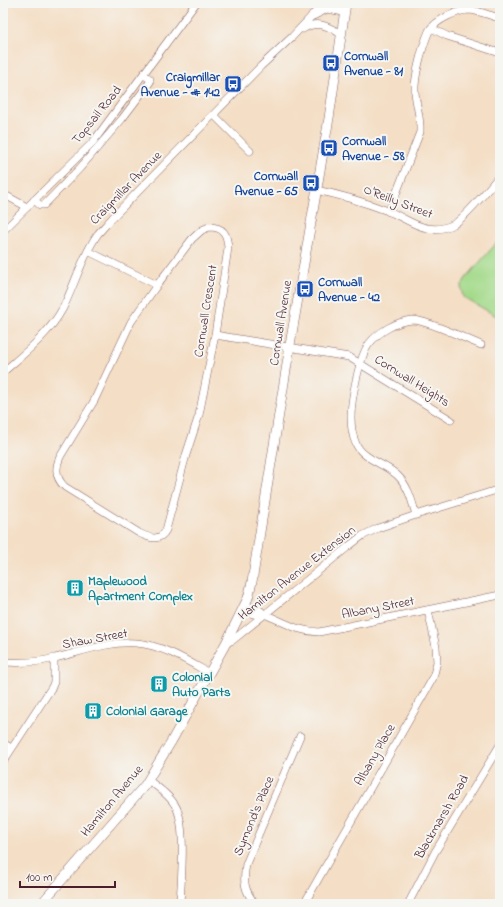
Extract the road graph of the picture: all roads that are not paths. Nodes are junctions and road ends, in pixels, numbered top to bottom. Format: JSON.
{"nodes":[{"id":1,"x":196,"y":3,"type":"edge"},
{"id":2,"x":324,"y":3,"type":"edge"},
{"id":3,"x":345,"y":7,"type":"edge"},
{"id":4,"x":313,"y":15,"type":"junction"},
{"id":5,"x":500,"y":18,"type":"edge"},
{"id":6,"x":431,"y":28,"type":"junction"},
{"id":7,"x":341,"y":34,"type":"junction"},
{"id":8,"x":292,"y":37,"type":"junction"},
{"id":9,"x":500,"y":53,"type":"edge"},
{"id":10,"x":144,"y":75,"type":"junction"},
{"id":11,"x":214,"y":115,"type":"junction"},
{"id":12,"x":250,"y":151,"type":"dead end"},
{"id":13,"x":500,"y":175,"type":"edge"},
{"id":14,"x":316,"y":190,"type":"junction"},
{"id":15,"x":3,"y":194,"type":"edge"},
{"id":16,"x":34,"y":200,"type":"junction"},
{"id":17,"x":27,"y":206,"type":"junction"},
{"id":18,"x":389,"y":212,"type":"junction"},
{"id":19,"x":3,"y":231,"type":"edge"},
{"id":20,"x":88,"y":251,"type":"junction"},
{"id":21,"x":157,"y":285,"type":"junction"},
{"id":22,"x":215,"y":335,"type":"junction"},
{"id":23,"x":481,"y":345,"type":"dead end"},
{"id":24,"x":289,"y":347,"type":"junction"},
{"id":25,"x":360,"y":363,"type":"junction"},
{"id":26,"x":3,"y":372,"type":"edge"},
{"id":27,"x":451,"y":420,"type":"dead end"},
{"id":28,"x":500,"y":489,"type":"edge"},
{"id":29,"x":416,"y":515,"type":"junction"},
{"id":30,"x":500,"y":595,"type":"edge"},
{"id":31,"x":244,"y":607,"type":"junction"},
{"id":32,"x":428,"y":610,"type":"junction"},
{"id":33,"x":264,"y":614,"type":"junction"},
{"id":34,"x":226,"y":643,"type":"junction"},
{"id":35,"x":54,"y":659,"type":"junction"},
{"id":36,"x":3,"y":662,"type":"edge"},
{"id":37,"x":209,"y":673,"type":"junction"},
{"id":38,"x":300,"y":736,"type":"dead end"},
{"id":39,"x":3,"y":743,"type":"edge"},
{"id":40,"x":500,"y":745,"type":"edge"},
{"id":41,"x":11,"y":748,"type":"junction"},
{"id":42,"x":3,"y":762,"type":"edge"},
{"id":43,"x":148,"y":780,"type":"junction"},
{"id":44,"x":41,"y":904,"type":"edge"},
{"id":45,"x":180,"y":904,"type":"edge"},
{"id":46,"x":255,"y":904,"type":"edge"},
{"id":47,"x":304,"y":904,"type":"edge"},
{"id":48,"x":408,"y":904,"type":"edge"}],
"edges":[{"from":1,"to":10,"type":"street","name":"Topsail Road"},
{"from":2,"to":4,"type":"street","name":"Craigmillar Avenue"},
{"from":3,"to":4,"type":"main road"},
{"from":3,"to":7,"type":"main road","name":"Cornwall Avenue"},
{"from":4,"to":8,"type":"street","name":"Craigmillar Avenue"},
{"from":5,"to":6,"type":"street"},
{"from":6,"to":9,"type":"street"},
{"from":6,"to":18,"type":"street"},
{"from":7,"to":8,"type":"street","name":"Craigmillar Avenue"},
{"from":7,"to":14,"type":"main road","name":"Cornwall Avenue"},
{"from":8,"to":11,"type":"street","name":"Craigmillar Avenue"},
{"from":10,"to":16,"type":"street","name":"Topsail Road"},
{"from":10,"to":16,"type":"street"},
{"from":11,"to":12,"type":"street"},
{"from":11,"to":20,"type":"street","name":"Craigmillar Avenue"},
{"from":13,"to":18,"type":"street","name":"O'Reilly Street"},
{"from":14,"to":18,"type":"street","name":"O'Reilly Street"},
{"from":14,"to":24,"type":"main road","name":"Cornwall Avenue"},
{"from":15,"to":17,"type":"street"},
{"from":16,"to":17,"type":"street","name":"Topsail Road"},
{"from":17,"to":19,"type":"street","name":"Topsail Road"},
{"from":20,"to":21,"type":"street"},
{"from":20,"to":26,"type":"street","name":"Craigmillar Avenue"},
{"from":21,"to":22,"type":"street","name":"Cornwall Crescent"},
{"from":21,"to":22,"type":"street","name":"Cornwall Crescent"},
{"from":22,"to":24,"type":"street","name":"Cornwall Heights"},
{"from":23,"to":25,"type":"street","name":"Cornwall Heights"},
{"from":24,"to":25,"type":"street","name":"Cornwall Heights"},
{"from":24,"to":31,"type":"main road","name":"Cornwall Avenue"},
{"from":25,"to":27,"type":"street","name":"Cornwall Heights"},
{"from":25,"to":29,"type":"street","name":"Cornwall Heights"},
{"from":28,"to":29,"type":"street","name":"Hamilton Avenue Extension"},
{"from":29,"to":33,"type":"street","name":"Hamilton Avenue Extension"},
{"from":30,"to":32,"type":"street","name":"Albany Street"},
{"from":31,"to":33,"type":"street","name":"Albany Street"},
{"from":31,"to":34,"type":"main road","name":"Cornwall Avenue"},
{"from":32,"to":33,"type":"street","name":"Albany Street"},
{"from":32,"to":47,"type":"street","name":"Albany Place"},
{"from":33,"to":34,"type":"street","name":"Hamilton Avenue Extension"},
{"from":34,"to":37,"type":"main road","name":"Hamilton Avenue"},
{"from":35,"to":36,"type":"street","name":"Shaw Street"},
{"from":35,"to":37,"type":"street","name":"Shaw Street"},
{"from":35,"to":41,"type":"street"},
{"from":37,"to":43,"type":"main road","name":"Hamilton Avenue"},
{"from":38,"to":46,"type":"street","name":"Symond's Place"},
{"from":39,"to":41,"type":"street"},
{"from":40,"to":48,"type":"street","name":"Blackmarsh Road"},
{"from":41,"to":42,"type":"street"},
{"from":43,"to":44,"type":"main road","name":"Hamilton Avenue"},
{"from":43,"to":45,"type":"street"}]}
